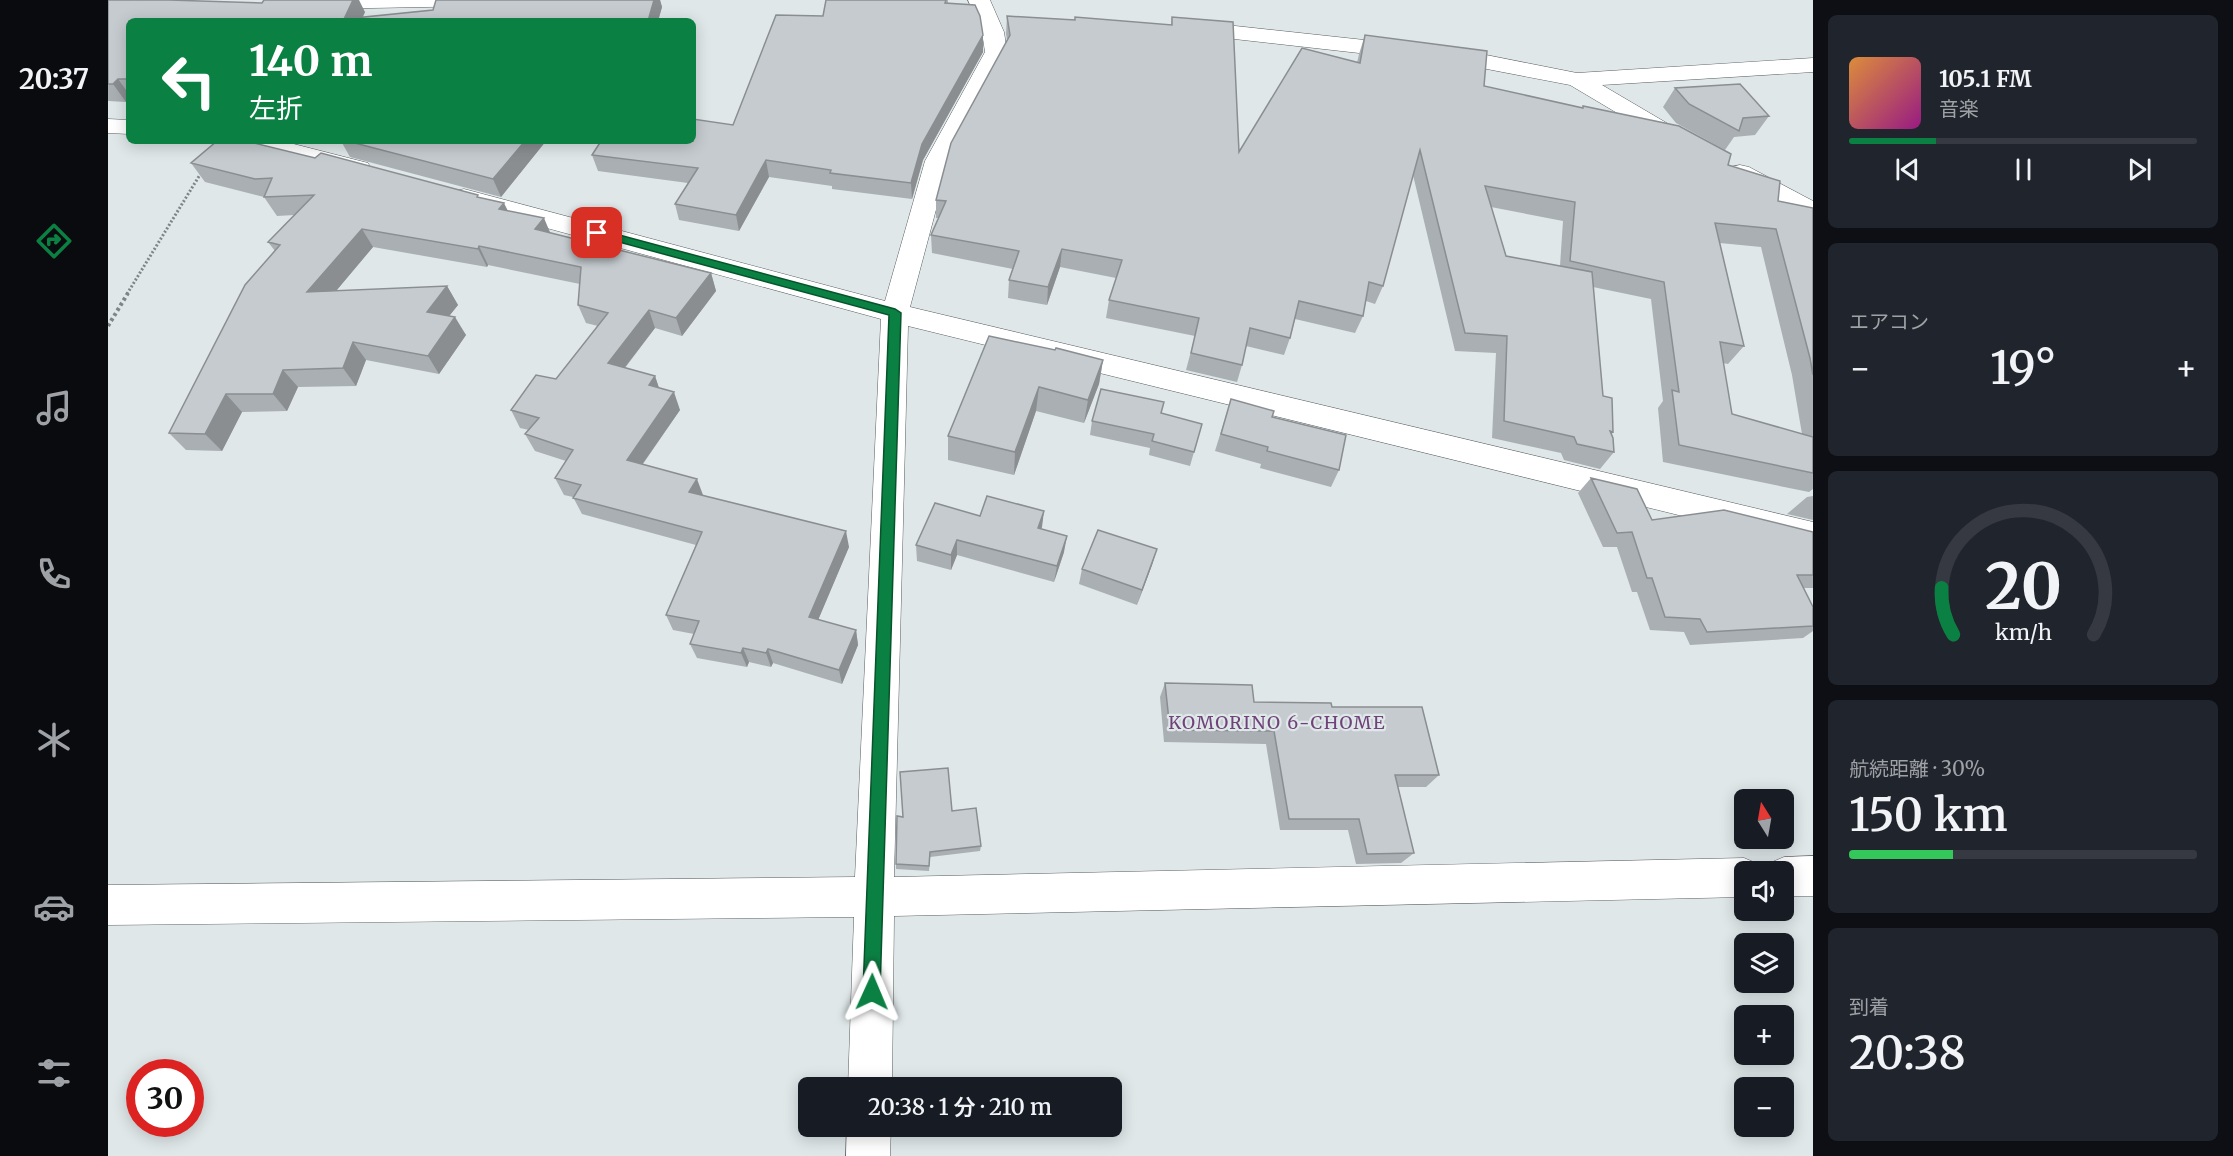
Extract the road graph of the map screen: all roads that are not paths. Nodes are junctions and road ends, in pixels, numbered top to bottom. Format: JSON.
{"nodes":[{"id":1,"x":482,"y":0,"type":"edge"},
{"id":2,"x":300,"y":3,"type":"edge"},
{"id":3,"x":993,"y":12,"type":"edge"},
{"id":4,"x":1163,"y":26,"type":"edge"},
{"id":5,"x":1813,"y":65,"type":"edge"},
{"id":6,"x":1577,"y":80,"type":"junction"},
{"id":7,"x":108,"y":126,"type":"edge"},
{"id":8,"x":126,"y":127,"type":"edge"},
{"id":9,"x":265,"y":144,"type":"edge"},
{"id":10,"x":380,"y":175,"type":"edge"},
{"id":11,"x":437,"y":190,"type":"edge"},
{"id":12,"x":1813,"y":212,"type":"edge"},
{"id":13,"x":895,"y":313,"type":"junction"},
{"id":14,"x":1813,"y":535,"type":"edge"},
{"id":15,"x":1813,"y":876,"type":"edge"},
{"id":16,"x":1794,"y":877,"type":"edge"},
{"id":17,"x":1734,"y":878,"type":"edge"},
{"id":18,"x":874,"y":897,"type":"junction"},
{"id":19,"x":108,"y":905,"type":"edge"},
{"id":20,"x":870,"y":1077,"type":"edge"},
{"id":21,"x":869,"y":1137,"type":"edge"},
{"id":22,"x":868,"y":1156,"type":"edge"}],
"edges":[{"from":1,"to":2,"type":"street"},
{"from":3,"to":13,"type":"street"},
{"from":4,"to":6,"type":"street"},
{"from":5,"to":6,"type":"street"},
{"from":6,"to":12,"type":"street"},
{"from":7,"to":8,"type":"street"},
{"from":9,"to":10,"type":"street"},
{"from":11,"to":13,"type":"street"},
{"from":13,"to":14,"type":"street"},
{"from":13,"to":18,"type":"street"},
{"from":15,"to":16,"type":"street"},
{"from":17,"to":18,"type":"street"},
{"from":18,"to":19,"type":"street"},
{"from":18,"to":20,"type":"street"},
{"from":21,"to":22,"type":"street"}]}
